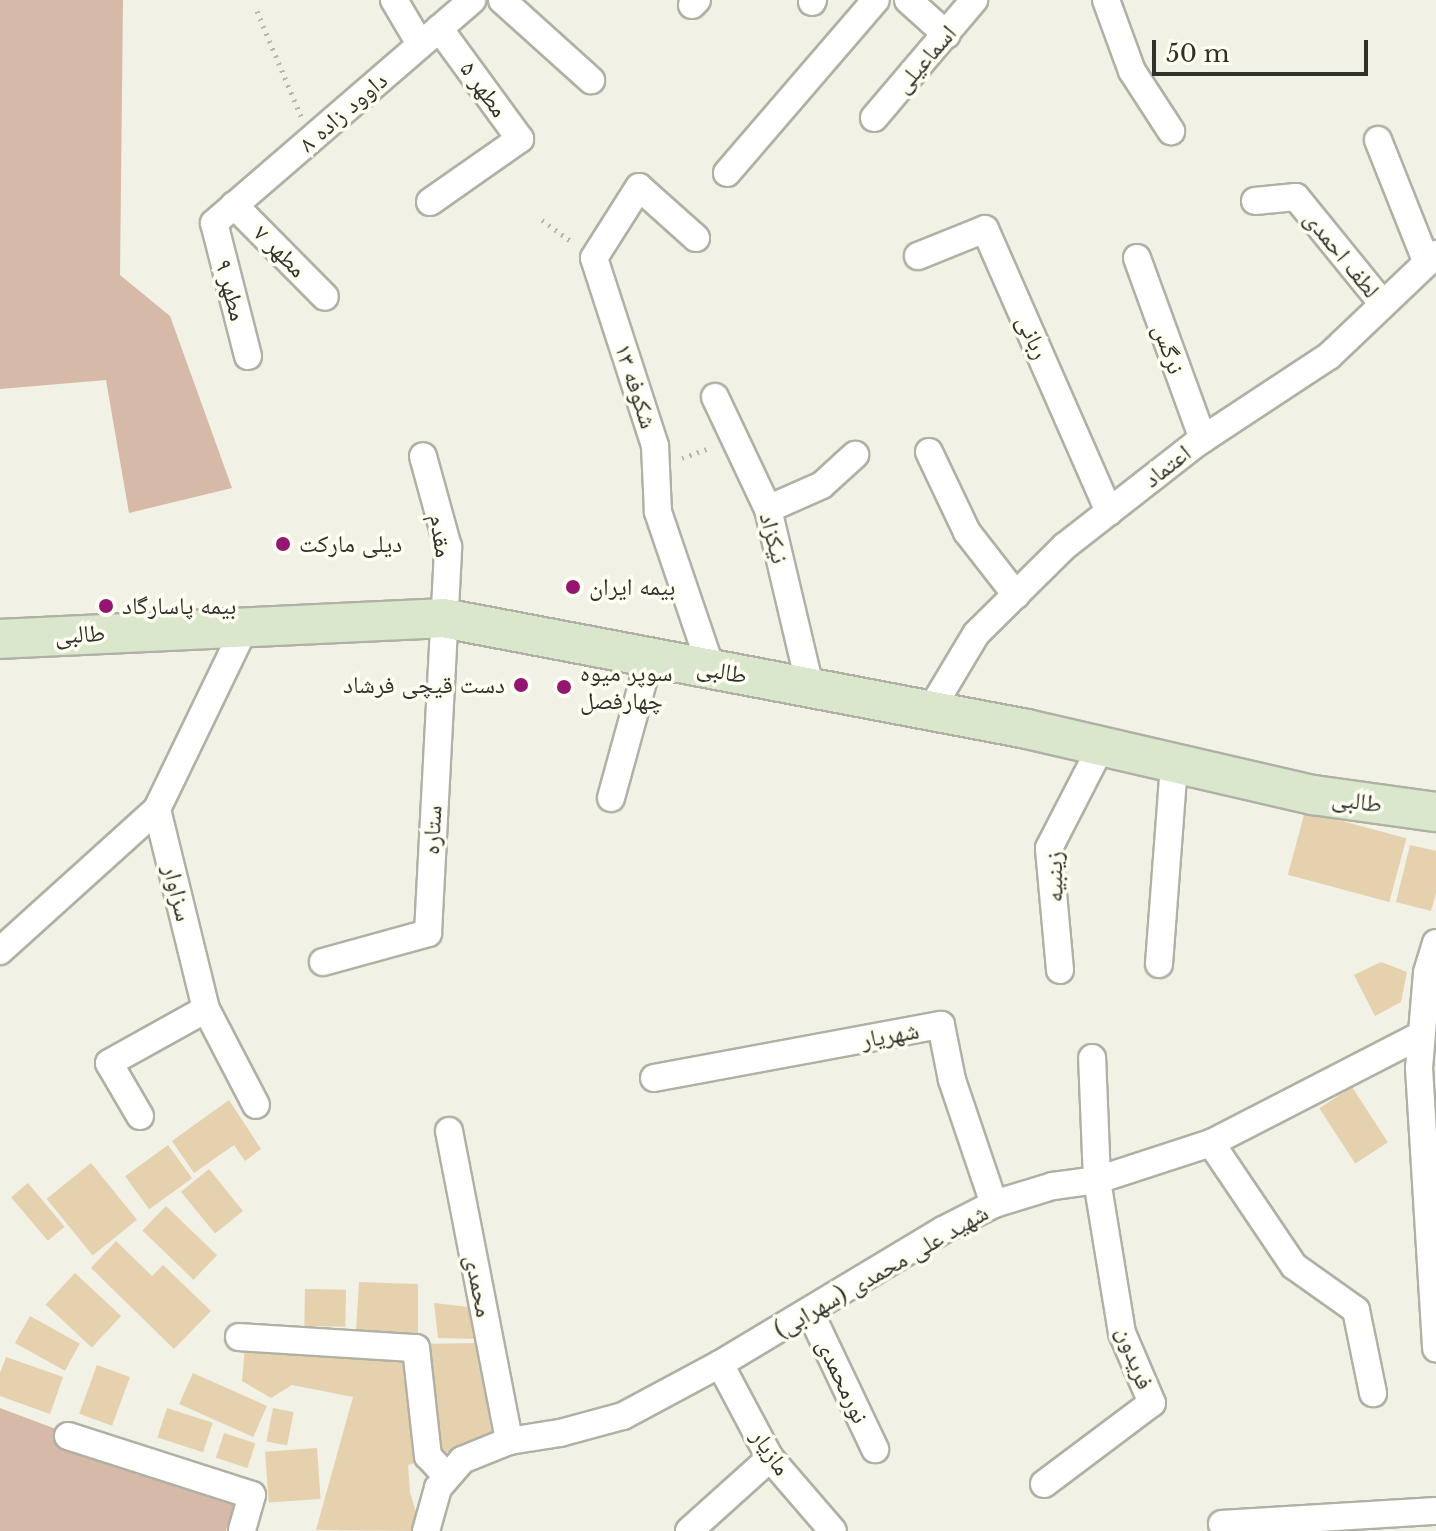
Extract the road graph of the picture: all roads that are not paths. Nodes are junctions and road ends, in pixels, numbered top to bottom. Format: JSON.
{"nodes":[{"id":1,"x":394,"y":0,"type":"edge"},
{"id":2,"x":472,"y":0,"type":"edge"},
{"id":3,"x":502,"y":0,"type":"edge"},
{"id":4,"x":876,"y":0,"type":"edge"},
{"id":5,"x":908,"y":0,"type":"edge"},
{"id":6,"x":974,"y":0,"type":"edge"},
{"id":7,"x":1106,"y":0,"type":"edge"},
{"id":8,"x":947,"y":35,"type":"junction"},
{"id":9,"x":430,"y":36,"type":"junction"},
{"id":10,"x":591,"y":80,"type":"dead end"},
{"id":11,"x":874,"y":118,"type":"dead end"},
{"id":12,"x":1171,"y":131,"type":"dead end"},
{"id":13,"x":1378,"y":140,"type":"dead end"},
{"id":14,"x":727,"y":173,"type":"dead end"},
{"id":15,"x":1255,"y":201,"type":"dead end"},
{"id":16,"x":430,"y":202,"type":"dead end"},
{"id":17,"x":234,"y":205,"type":"junction"},
{"id":18,"x":214,"y":223,"type":"joint"},
{"id":19,"x":696,"y":238,"type":"dead end"},
{"id":20,"x":918,"y":256,"type":"dead end"},
{"id":21,"x":1137,"y":258,"type":"dead end"},
{"id":22,"x":1432,"y":258,"type":"edge"},
{"id":23,"x":325,"y":297,"type":"dead end"},
{"id":24,"x":1383,"y":304,"type":"junction"},
{"id":25,"x":248,"y":356,"type":"dead end"},
{"id":26,"x":715,"y":397,"type":"dead end"},
{"id":27,"x":1203,"y":439,"type":"junction"},
{"id":28,"x":929,"y":452,"type":"dead end"},
{"id":29,"x":855,"y":455,"type":"dead end"},
{"id":30,"x":423,"y":456,"type":"dead end"},
{"id":31,"x":768,"y":509,"type":"junction"},
{"id":32,"x":1109,"y":512,"type":"junction"},
{"id":33,"x":1016,"y":595,"type":"junction"},
{"id":34,"x":443,"y":618,"type":"junction"},
{"id":35,"x":246,"y":625,"type":"junction"},
{"id":36,"x":0,"y":639,"type":"edge"},
{"id":37,"x":650,"y":656,"type":"junction"},
{"id":38,"x":711,"y":668,"type":"junction"},
{"id":39,"x":810,"y":687,"type":"junction"},
{"id":40,"x":930,"y":711,"type":"junction"},
{"id":41,"x":1101,"y":747,"type":"junction"},
{"id":42,"x":1174,"y":763,"type":"junction"},
{"id":43,"x":611,"y":798,"type":"dead end"},
{"id":44,"x":157,"y":809,"type":"junction"},
{"id":45,"x":1436,"y":812,"type":"edge"},
{"id":46,"x":1436,"y":943,"type":"edge"},
{"id":47,"x":0,"y":951,"type":"edge"},
{"id":48,"x":323,"y":962,"type":"dead end"},
{"id":49,"x":1159,"y":964,"type":"dead end"},
{"id":50,"x":1060,"y":970,"type":"dead end"},
{"id":51,"x":206,"y":1009,"type":"junction"},
{"id":52,"x":1421,"y":1035,"type":"junction"},
{"id":53,"x":1092,"y":1058,"type":"dead end"},
{"id":54,"x":654,"y":1078,"type":"dead end"},
{"id":55,"x":256,"y":1105,"type":"dead end"},
{"id":56,"x":140,"y":1116,"type":"dead end"},
{"id":57,"x":449,"y":1131,"type":"dead end"},
{"id":58,"x":1211,"y":1143,"type":"junction"},
{"id":59,"x":1097,"y":1180,"type":"junction"},
{"id":60,"x":994,"y":1204,"type":"junction"},
{"id":61,"x":810,"y":1312,"type":"junction"},
{"id":62,"x":239,"y":1337,"type":"dead end"},
{"id":63,"x":1436,"y":1348,"type":"edge"},
{"id":64,"x":720,"y":1364,"type":"junction"},
{"id":65,"x":1373,"y":1393,"type":"dead end"},
{"id":66,"x":68,"y":1436,"type":"dead end"},
{"id":67,"x":509,"y":1441,"type":"junction"},
{"id":68,"x":875,"y":1449,"type":"dead end"},
{"id":69,"x":770,"y":1458,"type":"junction"},
{"id":70,"x":446,"y":1475,"type":"junction"},
{"id":71,"x":1044,"y":1484,"type":"dead end"},
{"id":72,"x":1436,"y":1511,"type":"edge"},
{"id":73,"x":1222,"y":1524,"type":"dead end"},
{"id":74,"x":243,"y":1531,"type":"edge"},
{"id":75,"x":426,"y":1531,"type":"edge"},
{"id":76,"x":689,"y":1531,"type":"edge"},
{"id":77,"x":833,"y":1531,"type":"edge"}],
"edges":[{"from":1,"to":9,"type":"street"},
{"from":2,"to":9,"type":"street","name":"داوود زاده ۸"},
{"from":3,"to":10,"type":"street"},
{"from":4,"to":14,"type":"street"},
{"from":5,"to":8,"type":"street"},
{"from":6,"to":8,"type":"street","name":"اسماعیلی"},
{"from":7,"to":12,"type":"street"},
{"from":8,"to":11,"type":"street","name":"اسماعیلی"},
{"from":9,"to":16,"type":"street","name":"مطهر ۵"},
{"from":9,"to":17,"type":"street","name":"داوود زاده ۸"},
{"from":13,"to":22,"type":"street"},
{"from":15,"to":24,"type":"street","name":"لطف احمدی"},
{"from":17,"to":18,"type":"street","name":"داوود زاده ۸"},
{"from":17,"to":23,"type":"street","name":"مطهر ۷"},
{"from":18,"to":25,"type":"street","name":"مطهر ۹"},
{"from":19,"to":38,"type":"street","name":"شکوفه ۱۳"},
{"from":20,"to":32,"type":"street","name":"ربانی"},
{"from":21,"to":27,"type":"street","name":"نرگس"},
{"from":22,"to":24,"type":"street","name":"اعتماد"},
{"from":24,"to":27,"type":"street","name":"اعتماد"},
{"from":26,"to":31,"type":"street","name":"نیکزاد"},
{"from":27,"to":32,"type":"street","name":"اعتماد"},
{"from":28,"to":33,"type":"street"},
{"from":29,"to":31,"type":"street"},
{"from":30,"to":34,"type":"street","name":"مقدم"},
{"from":31,"to":39,"type":"street","name":"نیکزاد"},
{"from":32,"to":33,"type":"street","name":"اعتماد"},
{"from":33,"to":40,"type":"street","name":"اعتماد"},
{"from":34,"to":35,"type":"main road","name":"طالبی"},
{"from":34,"to":37,"type":"main road","name":"طالبی"},
{"from":34,"to":48,"type":"street","name":"ستاره"},
{"from":35,"to":36,"type":"main road","name":"طالبی"},
{"from":35,"to":44,"type":"street"},
{"from":37,"to":38,"type":"main road","name":"طالبی"},
{"from":37,"to":43,"type":"street"},
{"from":38,"to":39,"type":"main road","name":"طالبی"},
{"from":39,"to":40,"type":"main road","name":"طالبی"},
{"from":40,"to":41,"type":"main road","name":"طالبی"},
{"from":41,"to":42,"type":"main road","name":"طالبی"},
{"from":41,"to":50,"type":"street","name":"زینبیه"},
{"from":42,"to":45,"type":"main road","name":"طالبی"},
{"from":42,"to":49,"type":"street"},
{"from":44,"to":47,"type":"street"},
{"from":44,"to":51,"type":"street","name":"سزاوار"},
{"from":46,"to":52,"type":"street"},
{"from":51,"to":55,"type":"street","name":"سزاوار"},
{"from":51,"to":56,"type":"street"},
{"from":52,"to":58,"type":"street","name":"شهید علی محمدی (سهرابی)"},
{"from":52,"to":63,"type":"street"},
{"from":53,"to":59,"type":"street"},
{"from":54,"to":60,"type":"street","name":"شهریار"},
{"from":57,"to":67,"type":"street","name":"محمدی"},
{"from":58,"to":59,"type":"street","name":"شهید علی محمدی (سهرابی)"},
{"from":58,"to":65,"type":"street"},
{"from":59,"to":60,"type":"street","name":"شهید علی محمدی (سهرابی)"},
{"from":59,"to":71,"type":"street","name":"فریدون"},
{"from":60,"to":61,"type":"street","name":"شهید علی محمدی (سهرابی)"},
{"from":61,"to":64,"type":"street","name":"شهید علی محمدی (سهرابی)"},
{"from":61,"to":68,"type":"street","name":"نورمحمدی"},
{"from":62,"to":70,"type":"street"},
{"from":64,"to":67,"type":"street","name":"شهید علی محمدی (سهرابی)"},
{"from":64,"to":69,"type":"street","name":"مازیار"},
{"from":66,"to":74,"type":"street"},
{"from":67,"to":70,"type":"street","name":"شهید علی محمدی (سهرابی)"},
{"from":69,"to":76,"type":"street"},
{"from":69,"to":77,"type":"street","name":"مازیار"},
{"from":70,"to":75,"type":"street"},
{"from":72,"to":73,"type":"street"}]}
